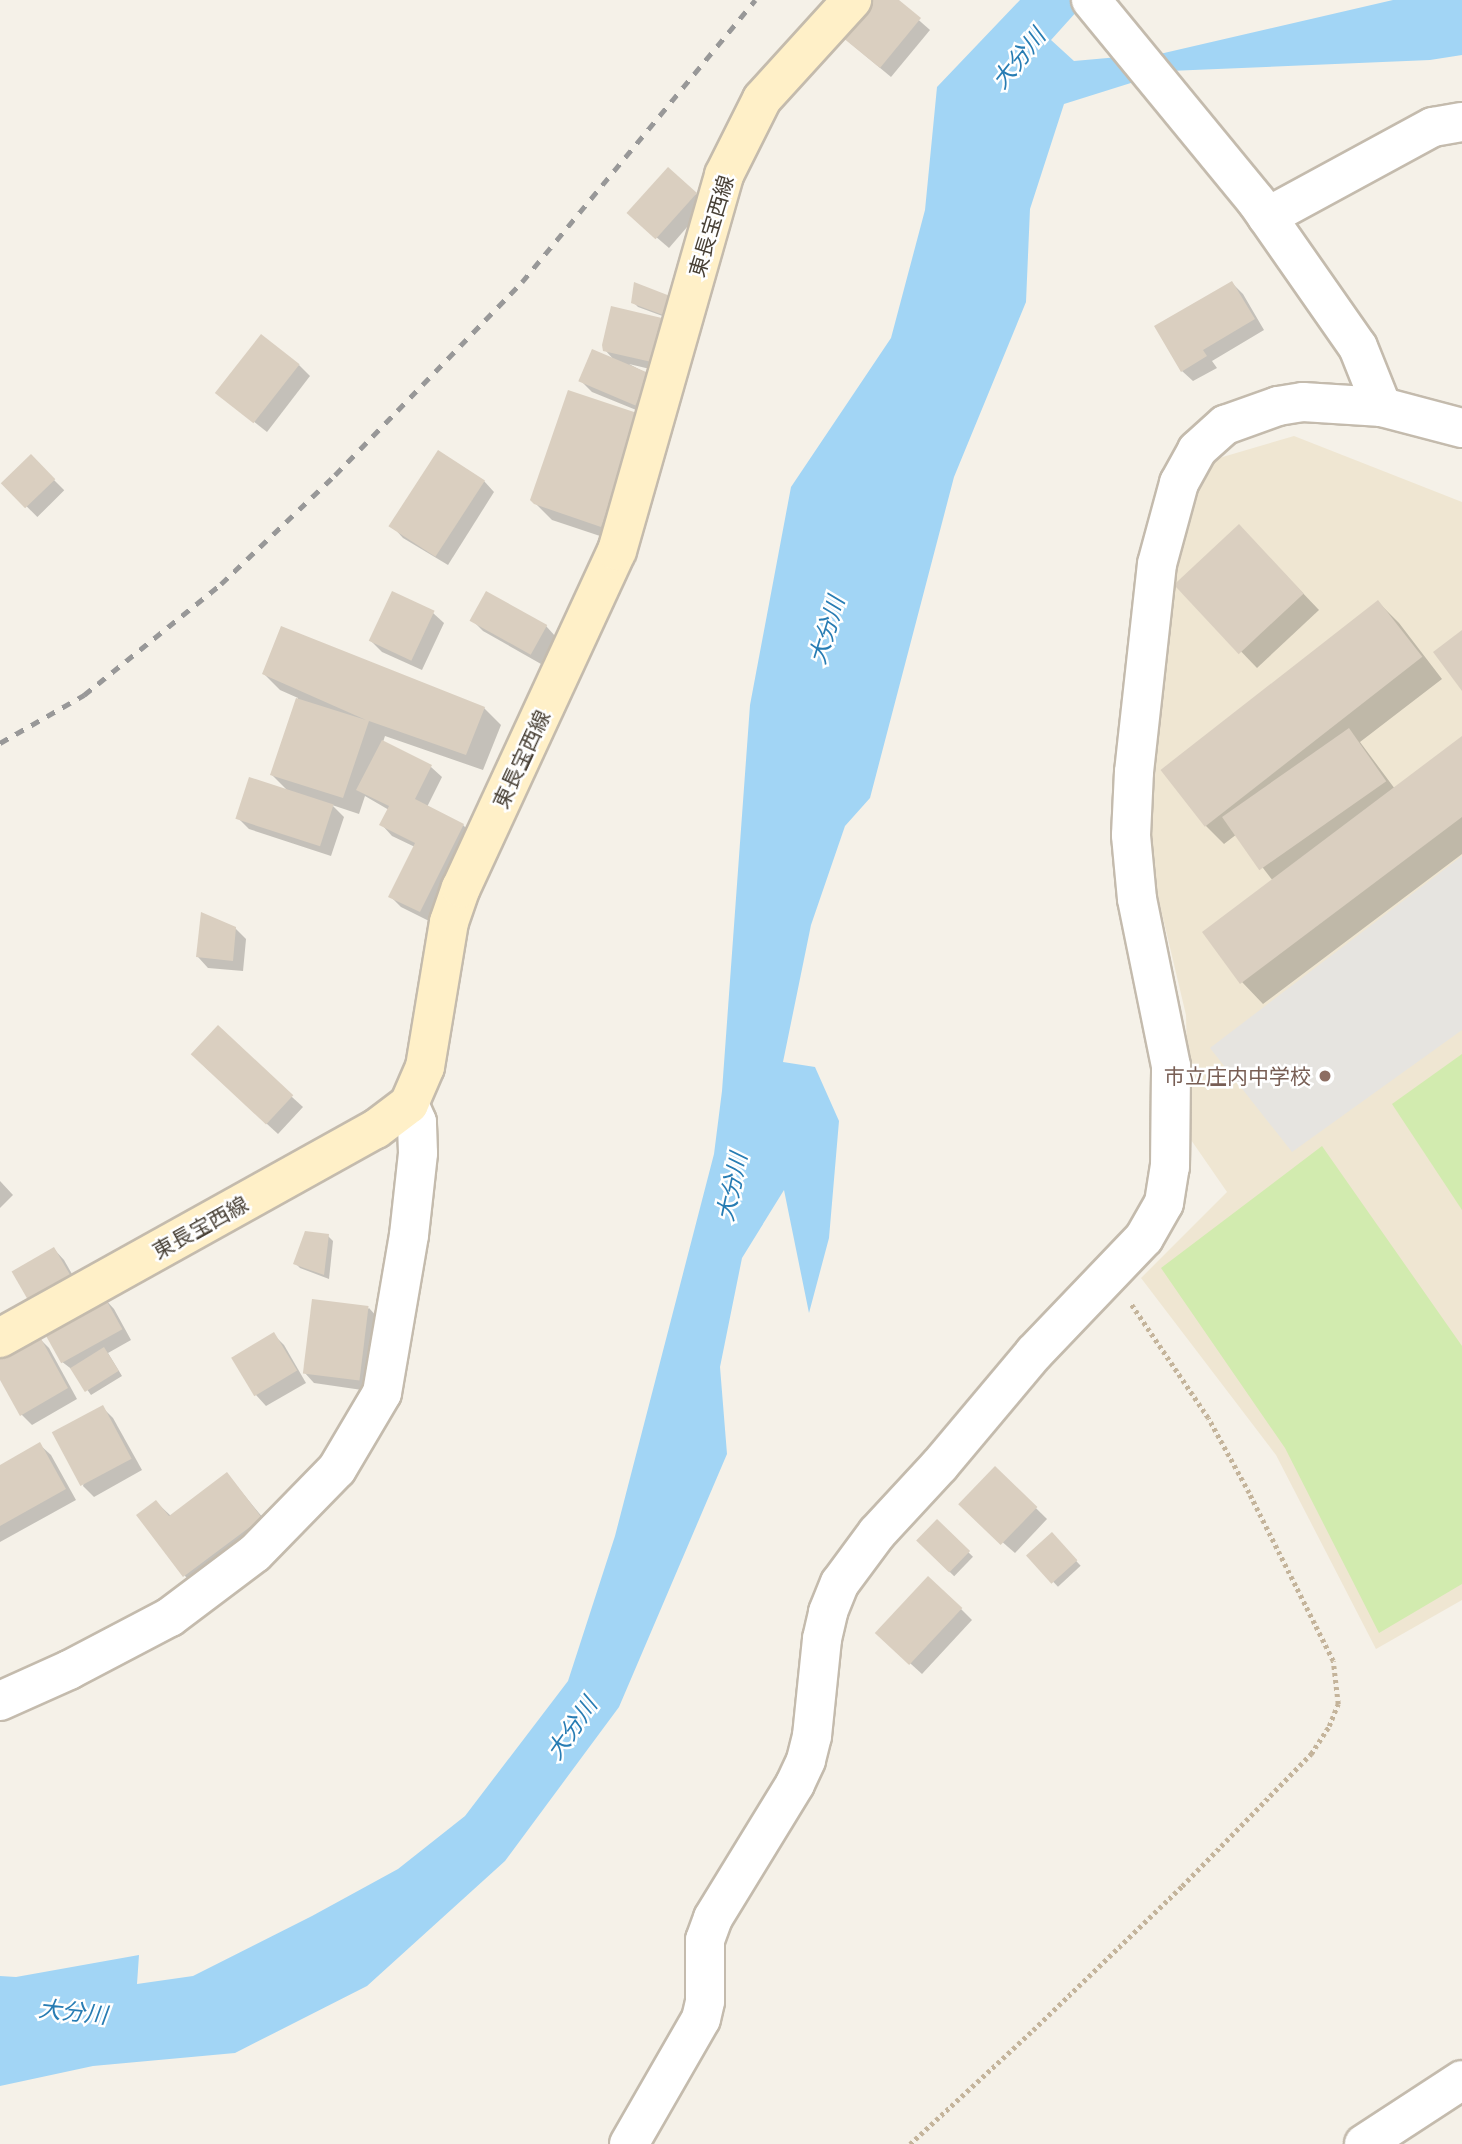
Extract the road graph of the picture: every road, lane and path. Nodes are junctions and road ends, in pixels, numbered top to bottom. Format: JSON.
{"nodes":[{"id":1,"x":852,"y":0,"type":"edge"},
{"id":2,"x":1091,"y":0,"type":"edge"},
{"id":3,"x":1462,"y":122,"type":"edge"},
{"id":4,"x":1261,"y":209,"type":"junction"},
{"id":5,"x":1382,"y":407,"type":"junction"},
{"id":6,"x":1462,"y":428,"type":"edge"},
{"id":7,"x":409,"y":1104,"type":"junction"},
{"id":8,"x":1110,"y":1273,"type":"junction"},
{"id":9,"x":0,"y":1338,"type":"edge"},
{"id":10,"x":0,"y":1701,"type":"edge"},
{"id":11,"x":1462,"y":2080,"type":"edge"},
{"id":12,"x":629,"y":2144,"type":"edge"},
{"id":13,"x":909,"y":2144,"type":"edge"},
{"id":14,"x":1364,"y":2144,"type":"edge"}],
"edges":[{"from":1,"to":7,"type":"main road","name":"東長宝西線"},
{"from":2,"to":4,"type":"street"},
{"from":3,"to":4,"type":"street"},
{"from":4,"to":5,"type":"street"},
{"from":5,"to":6,"type":"street"},
{"from":5,"to":8,"type":"street"},
{"from":7,"to":9,"type":"main road","name":"東長宝西線"},
{"from":7,"to":10,"type":"street"},
{"from":8,"to":12,"type":"street"},
{"from":8,"to":13,"type":"path"},
{"from":11,"to":14,"type":"street"}]}
